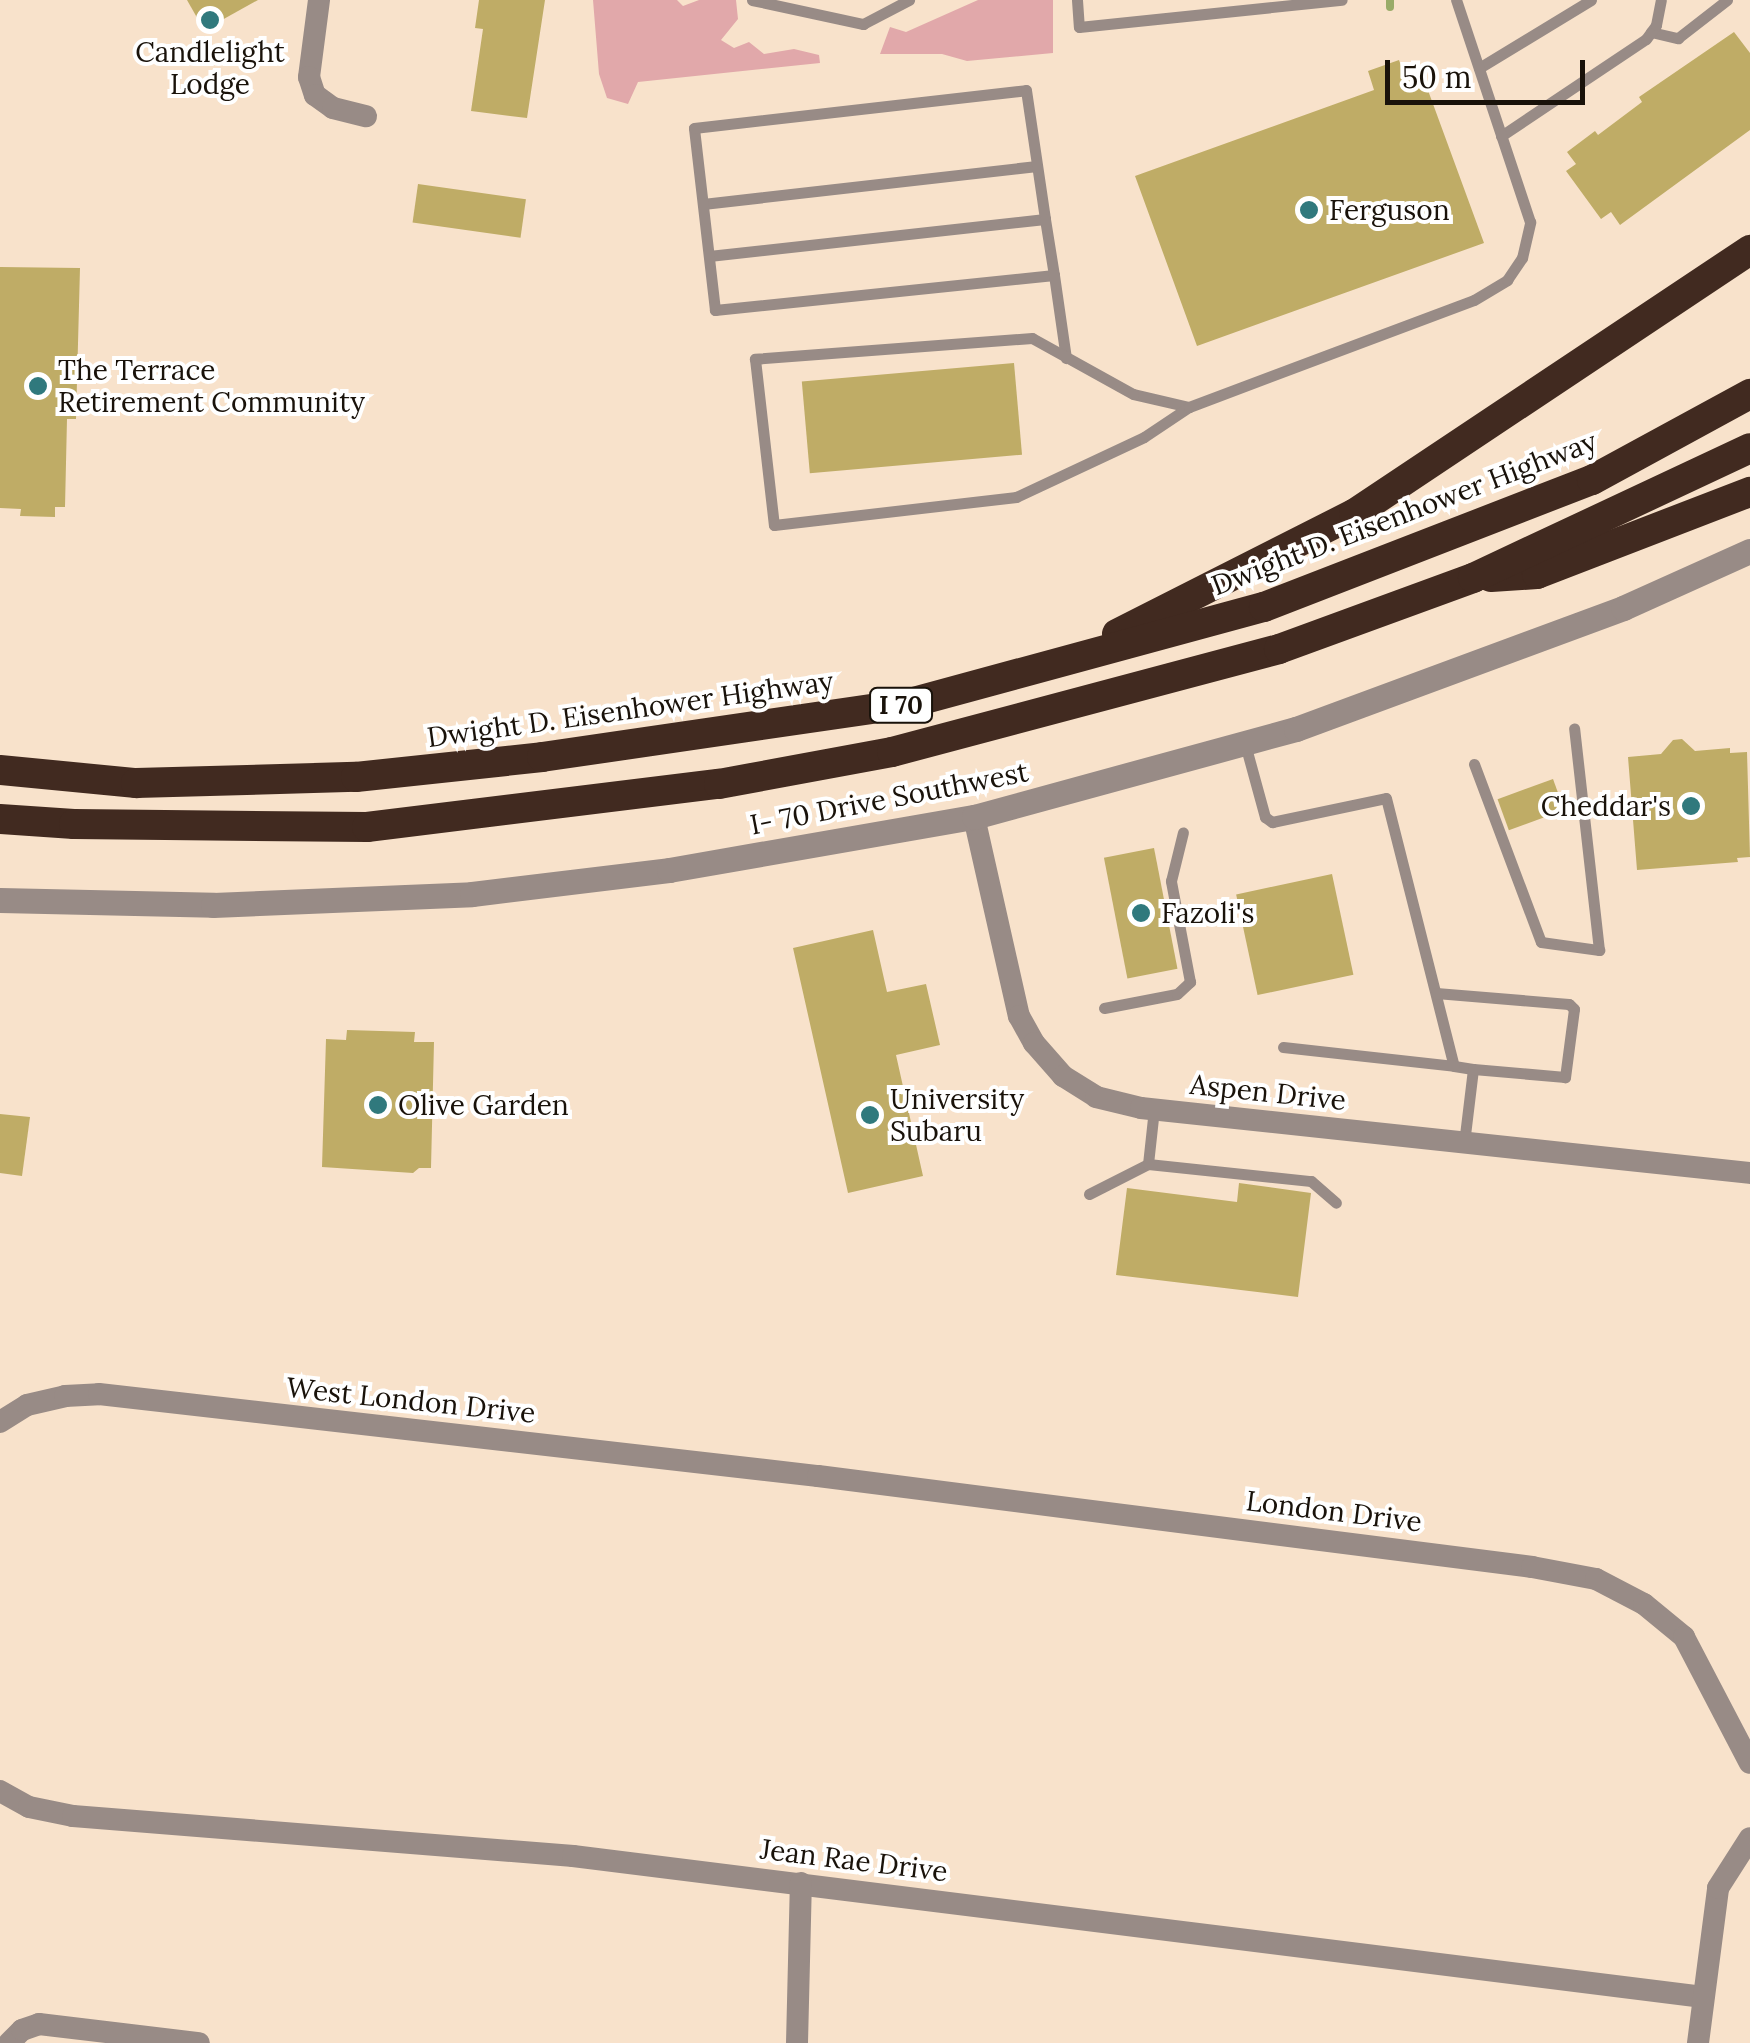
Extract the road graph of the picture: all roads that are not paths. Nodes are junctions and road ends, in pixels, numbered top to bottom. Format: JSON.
{"nodes":[{"id":1,"x":319,"y":0,"type":"edge"},
{"id":2,"x":752,"y":0,"type":"edge"},
{"id":3,"x":909,"y":0,"type":"edge"},
{"id":4,"x":1077,"y":0,"type":"edge"},
{"id":5,"x":1342,"y":0,"type":"edge"},
{"id":6,"x":1456,"y":0,"type":"edge"},
{"id":7,"x":1591,"y":0,"type":"edge"},
{"id":8,"x":1661,"y":0,"type":"edge"},
{"id":9,"x":1727,"y":0,"type":"edge"},
{"id":10,"x":1651,"y":32,"type":"junction"},
{"id":11,"x":1478,"y":68,"type":"junction"},
{"id":12,"x":366,"y":116,"type":"dead end"},
{"id":13,"x":1501,"y":136,"type":"junction"},
{"id":14,"x":1037,"y":166,"type":"junction"},
{"id":15,"x":703,"y":204,"type":"junction"},
{"id":16,"x":1045,"y":219,"type":"junction"},
{"id":17,"x":1750,"y":250,"type":"edge"},
{"id":18,"x":709,"y":256,"type":"junction"},
{"id":19,"x":1054,"y":275,"type":"junction"},
{"id":20,"x":1066,"y":358,"type":"junction"},
{"id":21,"x":1750,"y":394,"type":"edge"},
{"id":22,"x":1189,"y":407,"type":"junction"},
{"id":23,"x":1750,"y":448,"type":"edge"},
{"id":24,"x":1750,"y":492,"type":"edge"},
{"id":25,"x":1750,"y":552,"type":"edge"},
{"id":26,"x":1473,"y":578,"type":"junction"},
{"id":27,"x":1061,"y":662,"type":"junction"},
{"id":28,"x":1574,"y":728,"type":"dead end"},
{"id":29,"x":1245,"y":744,"type":"junction"},
{"id":30,"x":1474,"y":764,"type":"dead end"},
{"id":31,"x":0,"y":770,"type":"edge"},
{"id":32,"x":0,"y":818,"type":"edge"},
{"id":33,"x":974,"y":818,"type":"junction"},
{"id":34,"x":1183,"y":832,"type":"dead end"},
{"id":35,"x":0,"y":900,"type":"edge"},
{"id":36,"x":1436,"y":992,"type":"junction"},
{"id":37,"x":1104,"y":1008,"type":"dead end"},
{"id":38,"x":1283,"y":1047,"type":"dead end"},
{"id":39,"x":1454,"y":1066,"type":"junction"},
{"id":40,"x":1473,"y":1069,"type":"junction"},
{"id":41,"x":1154,"y":1110,"type":"junction"},
{"id":42,"x":1464,"y":1143,"type":"junction"},
{"id":43,"x":1148,"y":1164,"type":"junction"},
{"id":44,"x":1750,"y":1174,"type":"edge"},
{"id":45,"x":1089,"y":1194,"type":"dead end"},
{"id":46,"x":1336,"y":1204,"type":"dead end"},
{"id":47,"x":1,"y":1421,"type":"edge"},
{"id":48,"x":818,"y":1476,"type":"joint"},
{"id":49,"x":1750,"y":1763,"type":"edge"},
{"id":50,"x":0,"y":1790,"type":"edge"},
{"id":51,"x":1750,"y":1838,"type":"edge"},
{"id":52,"x":801,"y":1883,"type":"junction"},
{"id":53,"x":1703,"y":1997,"type":"junction"},
{"id":54,"x":15,"y":2036,"type":"edge"},
{"id":55,"x":199,"y":2043,"type":"edge"},
{"id":56,"x":797,"y":2043,"type":"edge"},
{"id":57,"x":1698,"y":2043,"type":"edge"}],
"edges":[{"from":1,"to":12,"type":"street"},
{"from":2,"to":3,"type":"lane"},
{"from":4,"to":5,"type":"lane"},
{"from":6,"to":11,"type":"lane"},
{"from":7,"to":11,"type":"lane"},
{"from":8,"to":10,"type":"lane"},
{"from":9,"to":10,"type":"lane"},
{"from":10,"to":13,"type":"lane"},
{"from":11,"to":13,"type":"lane"},
{"from":13,"to":22,"type":"lane"},
{"from":14,"to":15,"type":"lane"},
{"from":14,"to":15,"type":"lane"},
{"from":14,"to":16,"type":"lane"},
{"from":15,"to":18,"type":"lane"},
{"from":16,"to":18,"type":"lane"},
{"from":16,"to":19,"type":"lane"},
{"from":17,"to":27,"type":"highway"},
{"from":18,"to":19,"type":"lane"},
{"from":19,"to":20,"type":"lane"},
{"from":20,"to":22,"type":"lane"},
{"from":20,"to":22,"type":"lane"},
{"from":21,"to":27,"type":"highway","name":"Dwight D. Eisenhower Highway","number":"I 70"},
{"from":23,"to":26,"type":"highway","number":"I 70"},
{"from":24,"to":26,"type":"highway"},
{"from":25,"to":29,"type":"street","name":"I- 70 Drive Southwest"},
{"from":26,"to":32,"type":"highway","number":"I 70"},
{"from":27,"to":31,"type":"highway","name":"Dwight D. Eisenhower Highway","number":"I 70"},
{"from":28,"to":30,"type":"lane"},
{"from":29,"to":33,"type":"street","name":"I- 70 Drive Southwest"},
{"from":29,"to":36,"type":"lane"},
{"from":33,"to":35,"type":"street","name":"I- 70 Drive Southwest"},
{"from":33,"to":41,"type":"street","name":"Aspen Drive"},
{"from":34,"to":37,"type":"lane"},
{"from":36,"to":39,"type":"lane"},
{"from":36,"to":40,"type":"lane"},
{"from":38,"to":39,"type":"lane"},
{"from":39,"to":40,"type":"lane"},
{"from":40,"to":42,"type":"lane"},
{"from":41,"to":42,"type":"street","name":"Aspen Drive"},
{"from":41,"to":43,"type":"lane"},
{"from":42,"to":44,"type":"street","name":"Aspen Drive"},
{"from":43,"to":45,"type":"lane"},
{"from":43,"to":46,"type":"lane"},
{"from":47,"to":48,"type":"street","name":"West London Drive"},
{"from":48,"to":49,"type":"street","name":"London Drive"},
{"from":50,"to":52,"type":"street","name":"Jean Rae Drive"},
{"from":51,"to":53,"type":"street"},
{"from":52,"to":53,"type":"street","name":"Jean Rae Drive"},
{"from":52,"to":56,"type":"street"},
{"from":53,"to":57,"type":"street"},
{"from":54,"to":55,"type":"street"}]}
